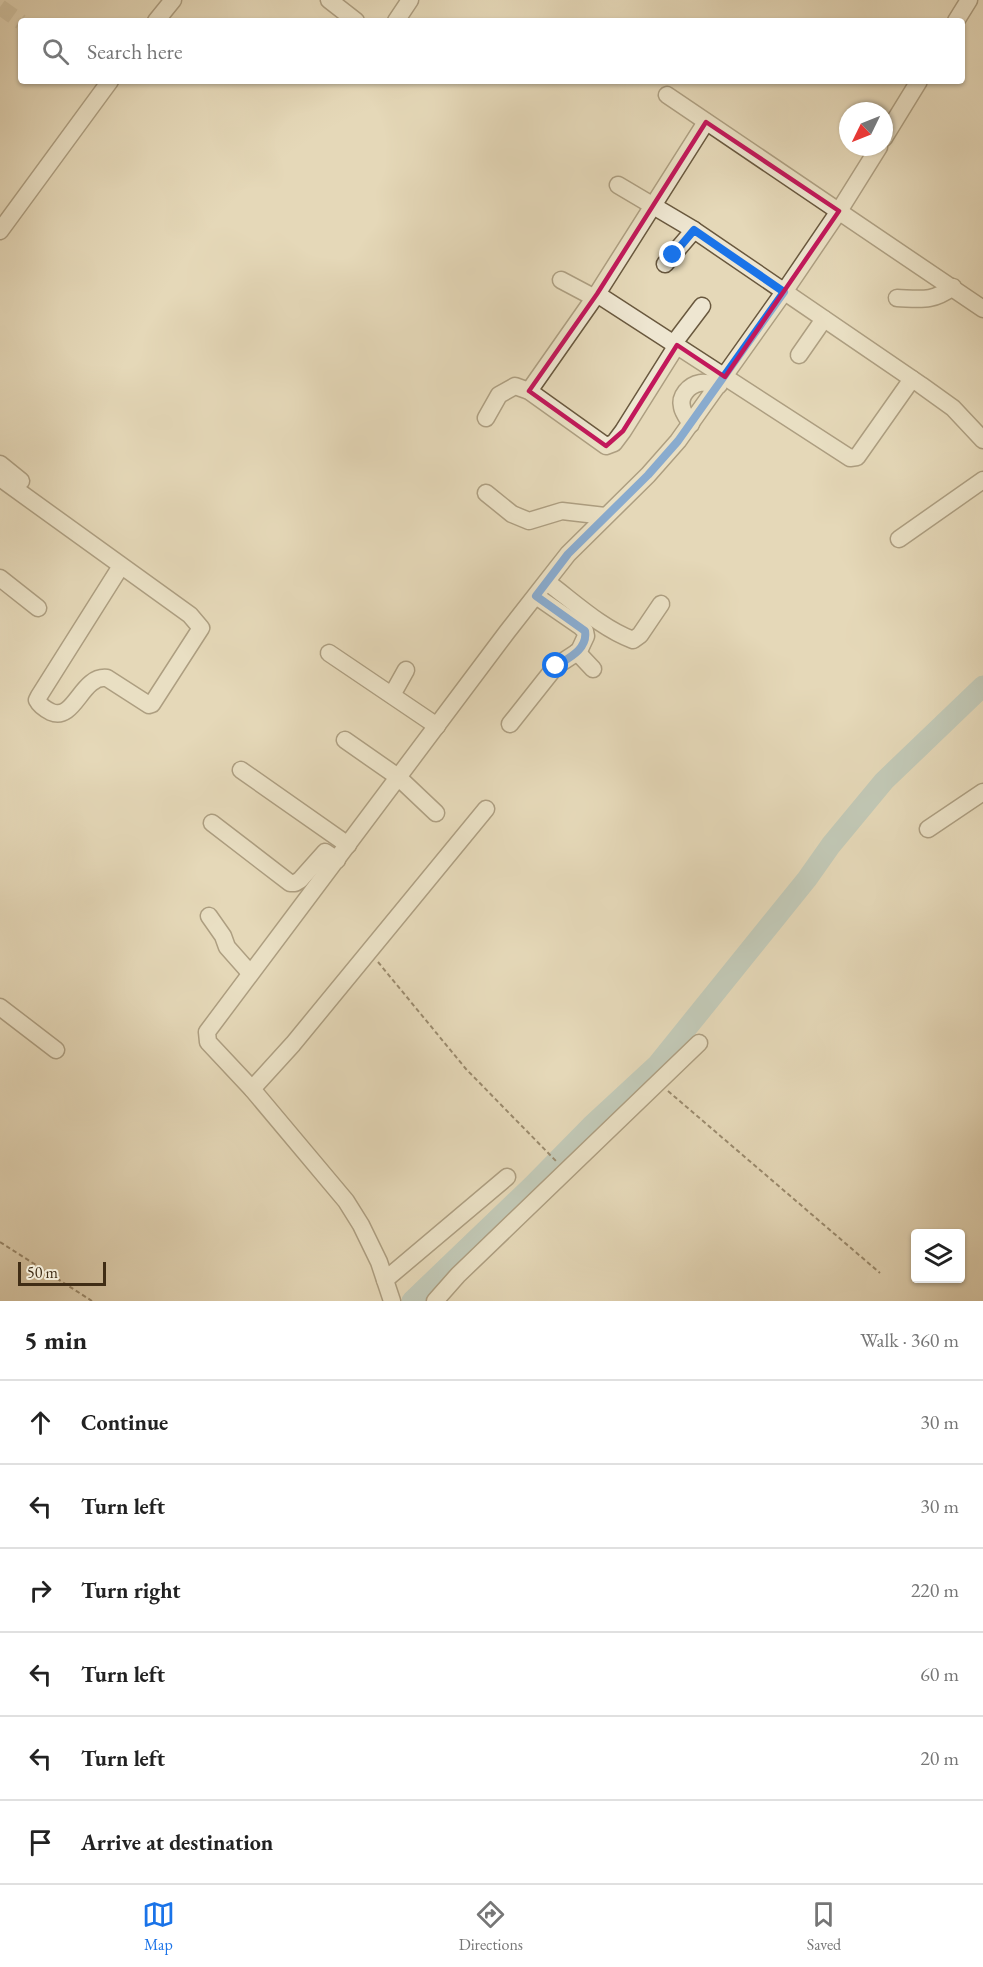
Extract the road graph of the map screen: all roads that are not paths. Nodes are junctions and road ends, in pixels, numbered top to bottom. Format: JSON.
{"nodes":[{"id":1,"x":173,"y":0,"type":"edge"},
{"id":2,"x":329,"y":0,"type":"edge"},
{"id":3,"x":410,"y":0,"type":"edge"},
{"id":4,"x":969,"y":0,"type":"edge"},
{"id":5,"x":158,"y":18,"type":"edge"},
{"id":6,"x":352,"y":18,"type":"edge"},
{"id":7,"x":398,"y":18,"type":"edge"},
{"id":8,"x":958,"y":18,"type":"edge"},
{"id":9,"x":108,"y":84,"type":"edge"},
{"id":10,"x":917,"y":84,"type":"edge"},
{"id":11,"x":667,"y":95,"type":"dead end"},
{"id":12,"x":706,"y":122,"type":"junction"},
{"id":13,"x":893,"y":123,"type":"edge"},
{"id":14,"x":873,"y":156,"type":"edge"},
{"id":15,"x":618,"y":184,"type":"dead end"},
{"id":16,"x":653,"y":205,"type":"junction"},
{"id":17,"x":839,"y":212,"type":"junction"},
{"id":18,"x":694,"y":230,"type":"junction"},
{"id":19,"x":0,"y":231,"type":"edge"},
{"id":20,"x":665,"y":264,"type":"dead end"},
{"id":21,"x":561,"y":280,"type":"dead end"},
{"id":22,"x":953,"y":287,"type":"junction"},
{"id":23,"x":784,"y":292,"type":"junction"},
{"id":24,"x":596,"y":296,"type":"junction"},
{"id":25,"x":897,"y":298,"type":"dead end"},
{"id":26,"x":702,"y":306,"type":"dead end"},
{"id":27,"x":983,"y":309,"type":"edge"},
{"id":28,"x":824,"y":319,"type":"junction"},
{"id":29,"x":676,"y":344,"type":"junction"},
{"id":30,"x":799,"y":355,"type":"dead end"},
{"id":31,"x":912,"y":379,"type":"junction"},
{"id":32,"x":722,"y":381,"type":"junction"},
{"id":33,"x":529,"y":391,"type":"junction"},
{"id":34,"x":486,"y":418,"type":"dead end"},
{"id":35,"x":691,"y":424,"type":"junction"},
{"id":36,"x":983,"y":441,"type":"edge"},
{"id":37,"x":0,"y":464,"type":"edge"},
{"id":38,"x":0,"y":478,"type":"edge"},
{"id":39,"x":983,"y":480,"type":"edge"},
{"id":40,"x":486,"y":493,"type":"dead end"},
{"id":41,"x":605,"y":516,"type":"junction"},
{"id":42,"x":89,"y":532,"type":"dead end"},
{"id":43,"x":899,"y":538,"type":"dead end"},
{"id":44,"x":121,"y":566,"type":"junction"},
{"id":45,"x":0,"y":578,"type":"edge"},
{"id":46,"x":547,"y":582,"type":"junction"},
{"id":47,"x":536,"y":596,"type":"junction"},
{"id":48,"x":661,"y":604,"type":"dead end"},
{"id":49,"x":38,"y":608,"type":"dead end"},
{"id":50,"x":577,"y":652,"type":"junction"},
{"id":51,"x":329,"y":653,"type":"dead end"},
{"id":52,"x":593,"y":669,"type":"dead end"},
{"id":53,"x":406,"y":670,"type":"dead end"},
{"id":54,"x":392,"y":695,"type":"junction"},
{"id":55,"x":510,"y":724,"type":"dead end"},
{"id":56,"x":437,"y":726,"type":"junction"},
{"id":57,"x":345,"y":740,"type":"dead end"},
{"id":58,"x":242,"y":770,"type":"dead end"},
{"id":59,"x":398,"y":777,"type":"junction"},
{"id":60,"x":983,"y":792,"type":"edge"},
{"id":61,"x":486,"y":809,"type":"dead end"},
{"id":62,"x":436,"y":813,"type":"dead end"},
{"id":63,"x":212,"y":823,"type":"dead end"},
{"id":64,"x":928,"y":830,"type":"dead end"},
{"id":65,"x":348,"y":845,"type":"junction"},
{"id":66,"x":337,"y":860,"type":"junction"},
{"id":67,"x":209,"y":916,"type":"dead end"},
{"id":68,"x":250,"y":973,"type":"junction"},
{"id":69,"x":0,"y":1007,"type":"edge"},
{"id":70,"x":699,"y":1043,"type":"dead end"},
{"id":71,"x":56,"y":1050,"type":"dead end"},
{"id":72,"x":252,"y":1089,"type":"junction"},
{"id":73,"x":507,"y":1178,"type":"dead end"},
{"id":74,"x":385,"y":1280,"type":"junction"},
{"id":75,"x":391,"y":1299,"type":"edge"},
{"id":76,"x":435,"y":1301,"type":"edge"}],
"edges":[{"from":1,"to":5,"type":"street"},
{"from":2,"to":6,"type":"street"},
{"from":3,"to":7,"type":"street"},
{"from":4,"to":8,"type":"street"},
{"from":9,"to":19,"type":"street"},
{"from":10,"to":13,"type":"street"},
{"from":11,"to":12,"type":"street"},
{"from":12,"to":16,"type":"street"},
{"from":12,"to":17,"type":"street"},
{"from":14,"to":17,"type":"street"},
{"from":15,"to":16,"type":"street"},
{"from":16,"to":18,"type":"street"},
{"from":16,"to":24,"type":"street"},
{"from":17,"to":22,"type":"street"},
{"from":17,"to":23,"type":"street"},
{"from":18,"to":20,"type":"street"},
{"from":18,"to":23,"type":"street"},
{"from":21,"to":24,"type":"street"},
{"from":22,"to":25,"type":"street"},
{"from":22,"to":27,"type":"street"},
{"from":23,"to":28,"type":"street"},
{"from":23,"to":32,"type":"street"},
{"from":24,"to":29,"type":"street"},
{"from":24,"to":33,"type":"street"},
{"from":26,"to":29,"type":"street"},
{"from":28,"to":30,"type":"street"},
{"from":28,"to":31,"type":"street"},
{"from":29,"to":32,"type":"street"},
{"from":29,"to":33,"type":"street"},
{"from":31,"to":32,"type":"street"},
{"from":31,"to":36,"type":"street"},
{"from":32,"to":35,"type":"street"},
{"from":32,"to":35,"type":"street"},
{"from":33,"to":34,"type":"street"},
{"from":35,"to":41,"type":"street"},
{"from":37,"to":42,"type":"street"},
{"from":38,"to":44,"type":"street"},
{"from":39,"to":43,"type":"street"},
{"from":40,"to":41,"type":"street"},
{"from":41,"to":46,"type":"street"},
{"from":44,"to":44,"type":"street"},
{"from":45,"to":49,"type":"street"},
{"from":46,"to":47,"type":"street"},
{"from":46,"to":48,"type":"street"},
{"from":47,"to":50,"type":"street"},
{"from":47,"to":56,"type":"street"},
{"from":50,"to":52,"type":"street"},
{"from":50,"to":55,"type":"street"},
{"from":51,"to":54,"type":"street"},
{"from":53,"to":54,"type":"street"},
{"from":54,"to":56,"type":"street"},
{"from":56,"to":59,"type":"street"},
{"from":57,"to":59,"type":"street"},
{"from":58,"to":65,"type":"street"},
{"from":59,"to":62,"type":"street"},
{"from":59,"to":65,"type":"street"},
{"from":60,"to":64,"type":"street"},
{"from":61,"to":72,"type":"street"},
{"from":63,"to":66,"type":"street"},
{"from":65,"to":66,"type":"street"},
{"from":66,"to":68,"type":"street"},
{"from":67,"to":68,"type":"street"},
{"from":68,"to":72,"type":"street"},
{"from":69,"to":71,"type":"street"},
{"from":70,"to":76,"type":"street"},
{"from":72,"to":74,"type":"street"},
{"from":73,"to":74,"type":"street"},
{"from":74,"to":75,"type":"street"}]}
